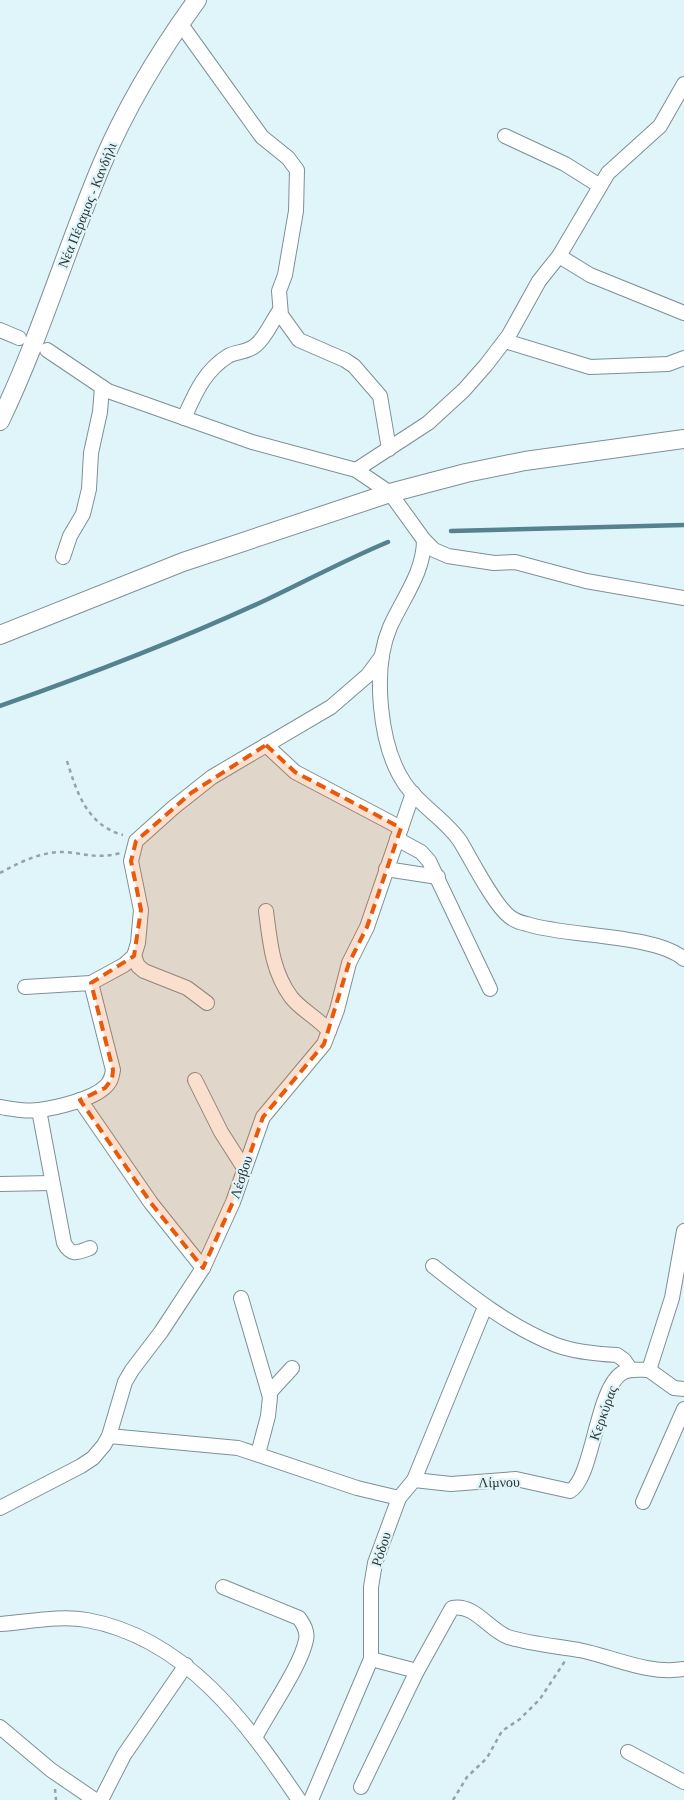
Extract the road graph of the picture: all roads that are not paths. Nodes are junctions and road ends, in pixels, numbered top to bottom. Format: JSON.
{"nodes":[{"id":1,"x":197,"y":0,"type":"edge"},
{"id":2,"x":180,"y":23,"type":"junction"},
{"id":3,"x":684,"y":84,"type":"edge"},
{"id":4,"x":505,"y":136,"type":"dead end"},
{"id":5,"x":600,"y":186,"type":"junction"},
{"id":6,"x":559,"y":256,"type":"junction"},
{"id":7,"x":280,"y":310,"type":"junction"},
{"id":8,"x":684,"y":313,"type":"edge"},
{"id":9,"x":0,"y":330,"type":"edge"},
{"id":10,"x":19,"y":338,"type":"dead end"},
{"id":11,"x":505,"y":341,"type":"junction"},
{"id":12,"x":48,"y":350,"type":"dead end"},
{"id":13,"x":684,"y":358,"type":"edge"},
{"id":14,"x":102,"y":387,"type":"junction"},
{"id":15,"x":184,"y":418,"type":"junction"},
{"id":16,"x":0,"y":422,"type":"edge"},
{"id":17,"x":684,"y":439,"type":"edge"},
{"id":18,"x":389,"y":449,"type":"junction"},
{"id":19,"x":356,"y":470,"type":"junction"},
{"id":20,"x":390,"y":493,"type":"junction"},
{"id":21,"x":424,"y":540,"type":"junction"},
{"id":22,"x":63,"y":557,"type":"dead end"},
{"id":23,"x":684,"y":598,"type":"edge"},
{"id":24,"x":0,"y":635,"type":"edge"},
{"id":25,"x":384,"y":653,"type":"junction"},
{"id":26,"x":266,"y":745,"type":"junction"},
{"id":27,"x":413,"y":793,"type":"junction"},
{"id":28,"x":399,"y":833,"type":"junction"},
{"id":29,"x":386,"y":869,"type":"junction"},
{"id":30,"x":438,"y":877,"type":"junction"},
{"id":31,"x":266,"y":911,"type":"dead end"},
{"id":32,"x":134,"y":956,"type":"junction"},
{"id":33,"x":684,"y":959,"type":"edge"},
{"id":34,"x":91,"y":983,"type":"junction"},
{"id":35,"x":25,"y":987,"type":"dead end"},
{"id":36,"x":490,"y":989,"type":"dead end"},
{"id":37,"x":207,"y":1003,"type":"dead end"},
{"id":38,"x":329,"y":1031,"type":"junction"},
{"id":39,"x":195,"y":1080,"type":"dead end"},
{"id":40,"x":80,"y":1100,"type":"junction"},
{"id":41,"x":0,"y":1107,"type":"edge"},
{"id":42,"x":38,"y":1110,"type":"junction"},
{"id":43,"x":244,"y":1168,"type":"junction"},
{"id":44,"x":52,"y":1183,"type":"junction"},
{"id":45,"x":0,"y":1184,"type":"edge"},
{"id":46,"x":684,"y":1231,"type":"edge"},
{"id":47,"x":90,"y":1248,"type":"dead end"},
{"id":48,"x":432,"y":1266,"type":"dead end"},
{"id":49,"x":203,"y":1268,"type":"junction"},
{"id":50,"x":241,"y":1298,"type":"dead end"},
{"id":51,"x":485,"y":1306,"type":"junction"},
{"id":52,"x":292,"y":1368,"type":"dead end"},
{"id":53,"x":631,"y":1370,"type":"junction"},
{"id":54,"x":649,"y":1370,"type":"junction"},
{"id":55,"x":684,"y":1390,"type":"edge"},
{"id":56,"x":269,"y":1393,"type":"junction"},
{"id":57,"x":684,"y":1409,"type":"edge"},
{"id":58,"x":109,"y":1436,"type":"junction"},
{"id":59,"x":258,"y":1454,"type":"junction"},
{"id":60,"x":414,"y":1480,"type":"junction"},
{"id":61,"x":580,"y":1482,"type":"joint"},
{"id":62,"x":399,"y":1498,"type":"junction"},
{"id":63,"x":643,"y":1502,"type":"dead end"},
{"id":64,"x":0,"y":1508,"type":"edge"},
{"id":65,"x":223,"y":1587,"type":"dead end"},
{"id":66,"x":0,"y":1624,"type":"edge"},
{"id":67,"x":371,"y":1659,"type":"junction"},
{"id":68,"x":186,"y":1665,"type":"junction"},
{"id":69,"x":684,"y":1669,"type":"edge"},
{"id":70,"x":417,"y":1671,"type":"junction"},
{"id":71,"x":0,"y":1727,"type":"edge"},
{"id":72,"x":255,"y":1738,"type":"junction"},
{"id":73,"x":628,"y":1752,"type":"dead end"},
{"id":74,"x":684,"y":1782,"type":"edge"},
{"id":75,"x":361,"y":1787,"type":"dead end"},
{"id":76,"x":95,"y":1800,"type":"edge"},
{"id":77,"x":101,"y":1800,"type":"edge"},
{"id":78,"x":299,"y":1800,"type":"edge"},
{"id":79,"x":311,"y":1800,"type":"edge"}],
"edges":[{"from":1,"to":2,"type":"street","name":"Νέα Πέραμος - Κανδήλι"},
{"from":2,"to":7,"type":"street"},
{"from":2,"to":16,"type":"street","name":"Νέα Πέραμος - Κανδήλι"},
{"from":3,"to":5,"type":"street"},
{"from":4,"to":5,"type":"street"},
{"from":5,"to":6,"type":"street"},
{"from":6,"to":8,"type":"street"},
{"from":6,"to":11,"type":"street"},
{"from":7,"to":15,"type":"street"},
{"from":7,"to":18,"type":"street"},
{"from":9,"to":10,"type":"street"},
{"from":11,"to":13,"type":"street"},
{"from":11,"to":18,"type":"street"},
{"from":12,"to":14,"type":"street"},
{"from":14,"to":15,"type":"street"},
{"from":14,"to":22,"type":"street"},
{"from":15,"to":19,"type":"street"},
{"from":17,"to":20,"type":"street"},
{"from":18,"to":19,"type":"street"},
{"from":19,"to":20,"type":"street"},
{"from":20,"to":21,"type":"street"},
{"from":20,"to":24,"type":"street"},
{"from":21,"to":23,"type":"street"},
{"from":21,"to":25,"type":"street"},
{"from":25,"to":26,"type":"street"},
{"from":25,"to":27,"type":"street"},
{"from":26,"to":28,"type":"street"},
{"from":26,"to":32,"type":"street"},
{"from":27,"to":28,"type":"street","name":"Λέσβου"},
{"from":27,"to":33,"type":"street"},
{"from":28,"to":29,"type":"street","name":"Λέσβου"},
{"from":28,"to":30,"type":"street"},
{"from":29,"to":30,"type":"street"},
{"from":29,"to":38,"type":"street","name":"Λέσβου"},
{"from":30,"to":36,"type":"street"},
{"from":31,"to":38,"type":"street"},
{"from":32,"to":34,"type":"street"},
{"from":32,"to":37,"type":"street"},
{"from":34,"to":35,"type":"street"},
{"from":34,"to":40,"type":"street"},
{"from":38,"to":43,"type":"street","name":"Λέσβου"},
{"from":39,"to":43,"type":"street"},
{"from":40,"to":42,"type":"street"},
{"from":40,"to":49,"type":"street"},
{"from":41,"to":42,"type":"street"},
{"from":42,"to":44,"type":"street"},
{"from":43,"to":49,"type":"street","name":"Λέσβου"},
{"from":44,"to":45,"type":"street"},
{"from":44,"to":47,"type":"street"},
{"from":46,"to":54,"type":"street"},
{"from":48,"to":51,"type":"street"},
{"from":49,"to":58,"type":"street","name":"Λέσβου"},
{"from":50,"to":56,"type":"street"},
{"from":51,"to":53,"type":"street"},
{"from":51,"to":60,"type":"street","name":"Ρόδου"},
{"from":52,"to":56,"type":"street"},
{"from":53,"to":54,"type":"street"},
{"from":53,"to":61,"type":"street","name":"Κερκύρας"},
{"from":54,"to":55,"type":"street"},
{"from":56,"to":59,"type":"street"},
{"from":57,"to":63,"type":"street"},
{"from":58,"to":59,"type":"street"},
{"from":58,"to":64,"type":"street","name":"Λέσβου"},
{"from":59,"to":62,"type":"street"},
{"from":60,"to":61,"type":"street","name":"Λίμνου"},
{"from":60,"to":62,"type":"street","name":"Ρόδου"},
{"from":62,"to":67,"type":"street","name":"Ρόδου"},
{"from":65,"to":72,"type":"street"},
{"from":66,"to":68,"type":"street"},
{"from":67,"to":70,"type":"street"},
{"from":67,"to":79,"type":"street","name":"Ρόδου"},
{"from":68,"to":72,"type":"street"},
{"from":68,"to":77,"type":"street"},
{"from":69,"to":70,"type":"street"},
{"from":70,"to":75,"type":"street"},
{"from":71,"to":76,"type":"street"},
{"from":72,"to":78,"type":"street"},
{"from":73,"to":74,"type":"street"}]}
